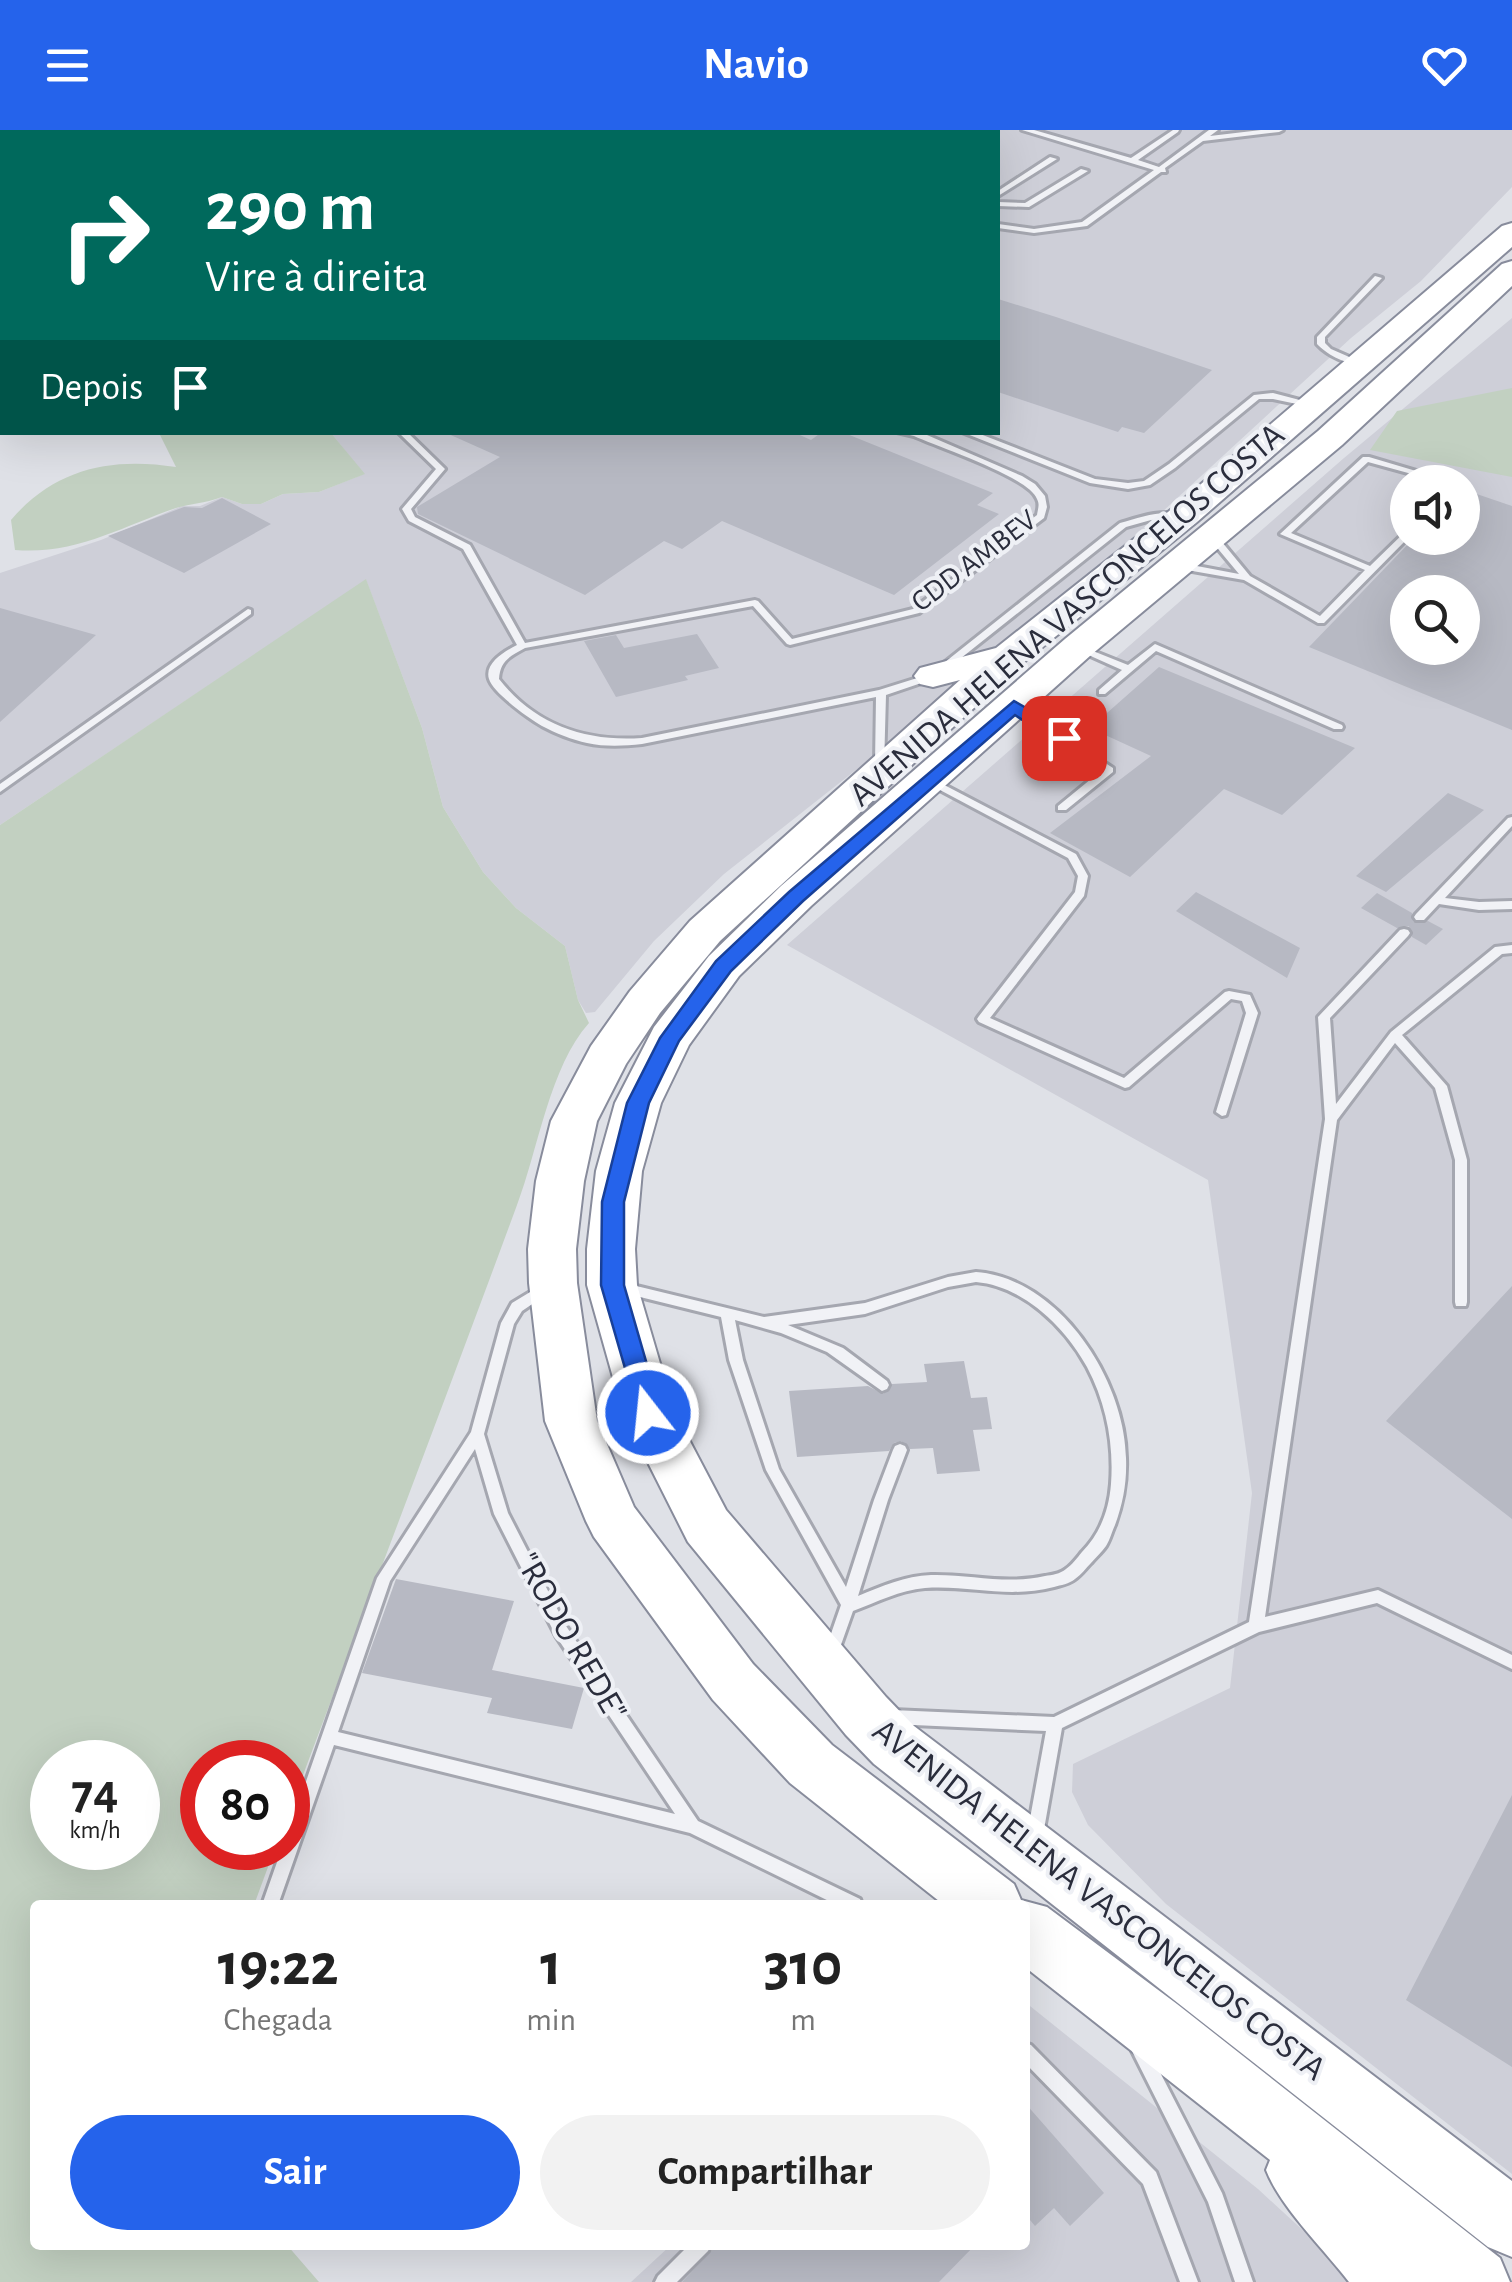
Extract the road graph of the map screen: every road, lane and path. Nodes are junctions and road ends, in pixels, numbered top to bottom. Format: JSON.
{"nodes":[{"id":1,"x":1026,"y":130,"type":"edge"},
{"id":2,"x":1214,"y":130,"type":"edge"},
{"id":3,"x":1279,"y":130,"type":"edge"},
{"id":4,"x":1176,"y":131,"type":"edge"},
{"id":5,"x":1202,"y":139,"type":"junction"},
{"id":6,"x":1053,"y":159,"type":"dead end"},
{"id":7,"x":1132,"y":161,"type":"junction"},
{"id":8,"x":1162,"y":170,"type":"junction"},
{"id":9,"x":1084,"y":172,"type":"dead end"},
{"id":10,"x":1000,"y":193,"type":"edge"},
{"id":11,"x":1000,"y":204,"type":"edge"},
{"id":12,"x":1000,"y":226,"type":"edge"},
{"id":13,"x":1512,"y":232,"type":"edge"},
{"id":14,"x":1512,"y":270,"type":"edge"},
{"id":15,"x":1378,"y":278,"type":"dead end"},
{"id":16,"x":1359,"y":362,"type":"junction"},
{"id":17,"x":1311,"y":404,"type":"junction"},
{"id":18,"x":405,"y":435,"type":"edge"},
{"id":19,"x":918,"y":435,"type":"edge"},
{"id":20,"x":974,"y":435,"type":"edge"},
{"id":21,"x":1390,"y":465,"type":"edge"},
{"id":22,"x":1193,"y":540,"type":"junction"},
{"id":23,"x":1390,"y":550,"type":"edge"},
{"id":24,"x":1370,"y":569,"type":"junction"},
{"id":25,"x":1247,"y":578,"type":"junction"},
{"id":26,"x":248,"y":612,"type":"dead end"},
{"id":27,"x":522,"y":646,"type":"junction"},
{"id":28,"x":1078,"y":648,"type":"junction"},
{"id":29,"x":1012,"y":654,"type":"junction"},
{"id":30,"x":1128,"y":670,"type":"junction"},
{"id":31,"x":933,"y":676,"type":"junction"},
{"id":32,"x":1102,"y":692,"type":"dead end"},
{"id":33,"x":881,"y":693,"type":"junction"},
{"id":34,"x":1014,"y":707,"type":"junction"},
{"id":35,"x":1338,"y":727,"type":"dead end"},
{"id":36,"x":880,"y":775,"type":"junction"},
{"id":37,"x":928,"y":780,"type":"junction"},
{"id":38,"x":0,"y":789,"type":"edge"},
{"id":39,"x":1062,"y":808,"type":"dead end"},
{"id":40,"x":1512,"y":820,"type":"edge"},
{"id":41,"x":1436,"y":900,"type":"junction"},
{"id":42,"x":1512,"y":905,"type":"edge"},
{"id":43,"x":1420,"y":916,"type":"dead end"},
{"id":44,"x":1404,"y":933,"type":"dead end"},
{"id":45,"x":1512,"y":949,"type":"edge"},
{"id":46,"x":1395,"y":1035,"type":"junction"},
{"id":47,"x":1222,"y":1112,"type":"dead end"},
{"id":48,"x":1330,"y":1118,"type":"junction"},
{"id":49,"x":553,"y":1283,"type":"junction"},
{"id":50,"x":612,"y":1285,"type":"junction"},
{"id":51,"x":1461,"y":1302,"type":"dead end"},
{"id":52,"x":727,"y":1315,"type":"junction"},
{"id":53,"x":766,"y":1322,"type":"junction"},
{"id":54,"x":882,"y":1385,"type":"dead end"},
{"id":55,"x":478,"y":1434,"type":"junction"},
{"id":56,"x":900,"y":1450,"type":"dead end"},
{"id":57,"x":849,"y":1606,"type":"junction"},
{"id":58,"x":1256,"y":1626,"type":"junction"},
{"id":59,"x":1512,"y":1662,"type":"edge"},
{"id":60,"x":825,"y":1667,"type":"junction"},
{"id":61,"x":866,"y":1716,"type":"junction"},
{"id":62,"x":1054,"y":1724,"type":"junction"},
{"id":63,"x":328,"y":1737,"type":"junction"},
{"id":64,"x":692,"y":1826,"type":"junction"},
{"id":65,"x":1031,"y":1852,"type":"junction"},
{"id":66,"x":272,"y":1900,"type":"edge"},
{"id":67,"x":844,"y":1900,"type":"edge"},
{"id":68,"x":986,"y":1900,"type":"edge"},
{"id":69,"x":1040,"y":1946,"type":"edge"},
{"id":70,"x":1132,"y":2008,"type":"junction"},
{"id":71,"x":1030,"y":2056,"type":"edge"},
{"id":72,"x":1512,"y":2223,"type":"edge"},
{"id":73,"x":697,"y":2250,"type":"edge"},
{"id":74,"x":664,"y":2282,"type":"edge"},
{"id":75,"x":1189,"y":2282,"type":"edge"},
{"id":76,"x":1244,"y":2282,"type":"edge"},
{"id":77,"x":1392,"y":2282,"type":"edge"},
{"id":78,"x":1476,"y":2282,"type":"edge"}],
"edges":[{"from":1,"to":7,"type":"lane"},
{"from":2,"to":5,"type":"lane"},
{"from":3,"to":5,"type":"lane"},
{"from":4,"to":7,"type":"lane"},
{"from":5,"to":8,"type":"lane"},
{"from":6,"to":10,"type":"lane"},
{"from":7,"to":8,"type":"lane"},
{"from":8,"to":12,"type":"lane"},
{"from":9,"to":11,"type":"lane"},
{"from":13,"to":16,"type":"highway","name":"AVENIDA HELENA VASCONCELOS COSTA"},
{"from":14,"to":22,"type":"highway","name":"AVENIDA HELENA VASCONCELOS COSTA"},
{"from":15,"to":16,"type":"lane"},
{"from":16,"to":17,"type":"highway","name":"AVENIDA HELENA VASCONCELOS COSTA"},
{"from":17,"to":20,"type":"lane"},
{"from":17,"to":22,"type":"highway","name":"AVENIDA HELENA VASCONCELOS COSTA"},
{"from":18,"to":27,"type":"lane"},
{"from":19,"to":27,"type":"lane","name":"CDD AMBEV"},
{"from":21,"to":24,"type":"lane"},
{"from":22,"to":25,"type":"lane"},
{"from":22,"to":25,"type":"lane"},
{"from":22,"to":28,"type":"highway","name":"AVENIDA HELENA VASCONCELOS COSTA"},
{"from":22,"to":29,"type":"highway","name":"AVENIDA HELENA VASCONCELOS COSTA"},
{"from":22,"to":31,"type":"lane"},
{"from":23,"to":24,"type":"lane"},
{"from":24,"to":25,"type":"lane"},
{"from":26,"to":38,"type":"lane"},
{"from":27,"to":33,"type":"lane"},
{"from":28,"to":30,"type":"lane"},
{"from":28,"to":34,"type":"highway","name":"AVENIDA HELENA VASCONCELOS COSTA"},
{"from":29,"to":31,"type":"highway"},
{"from":29,"to":36,"type":"highway","name":"AVENIDA HELENA VASCONCELOS COSTA"},
{"from":30,"to":32,"type":"lane"},
{"from":30,"to":35,"type":"lane"},
{"from":31,"to":33,"type":"lane"},
{"from":33,"to":36,"type":"lane"},
{"from":34,"to":37,"type":"highway","name":"AVENIDA HELENA VASCONCELOS COSTA"},
{"from":34,"to":39,"type":"lane"},
{"from":36,"to":49,"type":"highway","name":"AVENIDA HELENA VASCONCELOS COSTA"},
{"from":37,"to":47,"type":"lane"},
{"from":37,"to":50,"type":"highway","name":"AVENIDA HELENA VASCONCELOS COSTA"},
{"from":40,"to":41,"type":"lane"},
{"from":41,"to":42,"type":"lane"},
{"from":41,"to":43,"type":"lane"},
{"from":44,"to":48,"type":"lane"},
{"from":45,"to":46,"type":"lane"},
{"from":46,"to":48,"type":"lane"},
{"from":46,"to":51,"type":"lane"},
{"from":48,"to":58,"type":"lane"},
{"from":49,"to":55,"type":"lane"},
{"from":49,"to":68,"type":"highway","name":"AVENIDA HELENA VASCONCELOS COSTA"},
{"from":50,"to":52,"type":"lane"},
{"from":50,"to":60,"type":"highway","name":"AVENIDA HELENA VASCONCELOS COSTA"},
{"from":52,"to":53,"type":"lane"},
{"from":52,"to":57,"type":"lane"},
{"from":53,"to":54,"type":"lane"},
{"from":53,"to":57,"type":"lane"},
{"from":55,"to":63,"type":"lane"},
{"from":55,"to":64,"type":"lane","name":"\"RODO REDE\""},
{"from":56,"to":57,"type":"lane"},
{"from":57,"to":60,"type":"lane"},
{"from":58,"to":59,"type":"lane"},
{"from":58,"to":62,"type":"lane"},
{"from":60,"to":61,"type":"highway","name":"AVENIDA HELENA VASCONCELOS COSTA"},
{"from":61,"to":62,"type":"lane"},
{"from":61,"to":65,"type":"highway","name":"AVENIDA HELENA VASCONCELOS COSTA"},
{"from":62,"to":65,"type":"lane"},
{"from":63,"to":64,"type":"lane"},
{"from":63,"to":66,"type":"lane"},
{"from":64,"to":67,"type":"lane"},
{"from":65,"to":72,"type":"highway","name":"AVENIDA HELENA VASCONCELOS COSTA"},
{"from":69,"to":70,"type":"highway","name":"AVENIDA HELENA VASCONCELOS COSTA"},
{"from":70,"to":76,"type":"lane"},
{"from":70,"to":77,"type":"highway"},
{"from":70,"to":78,"type":"highway","name":"AVENIDA HELENA VASCONCELOS COSTA"},
{"from":71,"to":75,"type":"lane"},
{"from":73,"to":74,"type":"lane"}]}
